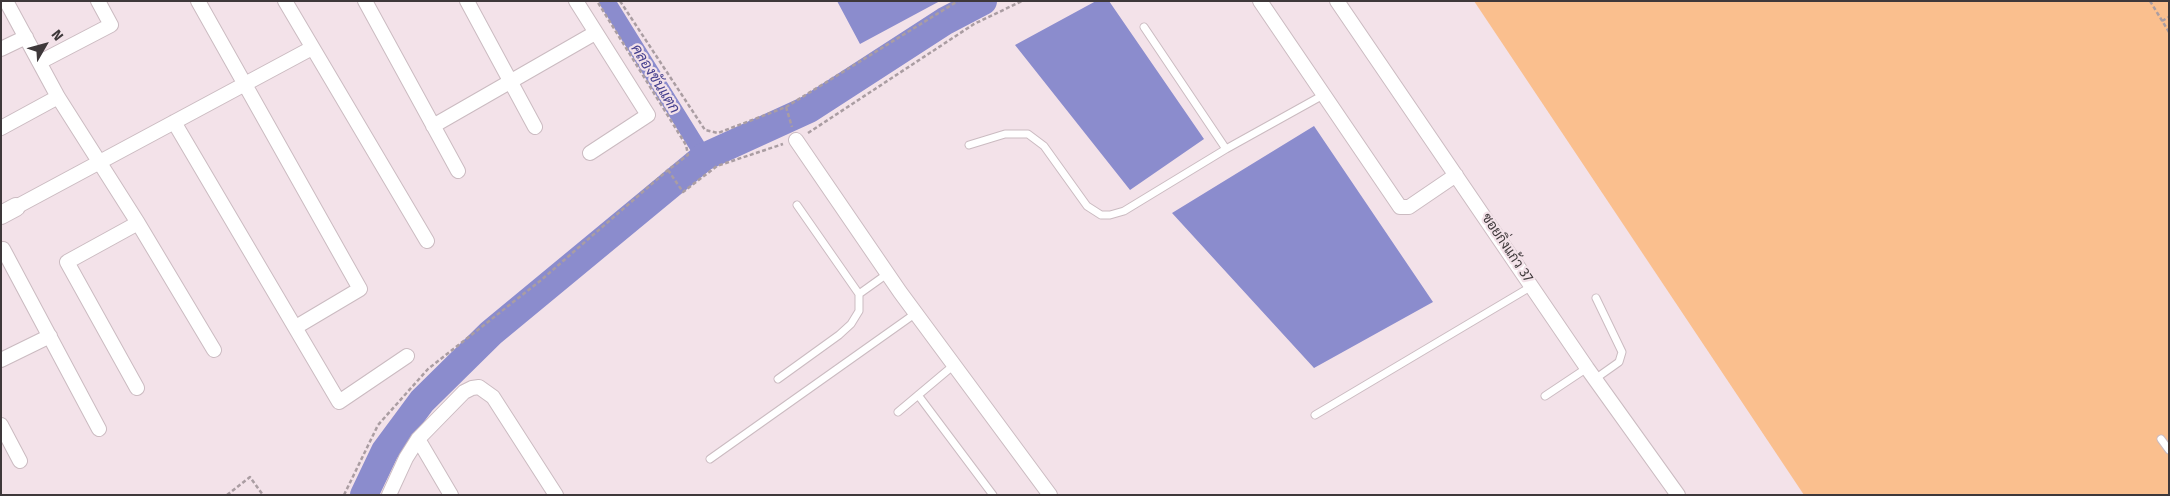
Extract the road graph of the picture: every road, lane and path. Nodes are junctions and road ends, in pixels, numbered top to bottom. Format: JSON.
{"nodes":[{"id":1,"x":6,"y":1,"type":"edge"},
{"id":2,"x":98,"y":1,"type":"edge"},
{"id":3,"x":198,"y":1,"type":"edge"},
{"id":4,"x":285,"y":1,"type":"edge"},
{"id":5,"x":365,"y":1,"type":"edge"},
{"id":6,"x":467,"y":1,"type":"edge"},
{"id":7,"x":576,"y":1,"type":"edge"},
{"id":8,"x":597,"y":1,"type":"edge"},
{"id":9,"x":620,"y":1,"type":"edge"},
{"id":10,"x":958,"y":1,"type":"edge"},
{"id":11,"x":1022,"y":1,"type":"edge"},
{"id":12,"x":1260,"y":1,"type":"edge"},
{"id":13,"x":1337,"y":1,"type":"edge"},
{"id":14,"x":2150,"y":1,"type":"edge"},
{"id":15,"x":2169,"y":17,"type":"edge"},
{"id":16,"x":2162,"y":21,"type":"junction"},
{"id":17,"x":1144,"y":27,"type":"dead end"},
{"id":18,"x":2169,"y":32,"type":"edge"},
{"id":19,"x":595,"y":33,"type":"junction"},
{"id":20,"x":26,"y":37,"type":"junction"},
{"id":21,"x":312,"y":48,"type":"junction"},
{"id":22,"x":1,"y":50,"type":"edge"},
{"id":23,"x":40,"y":62,"type":"junction"},
{"id":24,"x":510,"y":82,"type":"junction"},
{"id":25,"x":245,"y":84,"type":"junction"},
{"id":26,"x":1325,"y":94,"type":"junction"},
{"id":27,"x":58,"y":96,"type":"junction"},
{"id":28,"x":786,"y":107,"type":"junction"},
{"id":29,"x":174,"y":122,"type":"junction"},
{"id":30,"x":433,"y":126,"type":"junction"},
{"id":31,"x":535,"y":127,"type":"dead end"},
{"id":32,"x":1,"y":128,"type":"edge"},
{"id":33,"x":796,"y":140,"type":"junction"},
{"id":34,"x":970,"y":145,"type":"dead end"},
{"id":35,"x":1226,"y":149,"type":"junction"},
{"id":36,"x":590,"y":153,"type":"dead end"},
{"id":37,"x":100,"y":162,"type":"junction"},
{"id":38,"x":668,"y":170,"type":"junction"},
{"id":39,"x":458,"y":171,"type":"dead end"},
{"id":40,"x":1456,"y":175,"type":"junction"},
{"id":41,"x":798,"y":205,"type":"dead end"},
{"id":42,"x":8,"y":211,"type":"edge"},
{"id":43,"x":138,"y":222,"type":"junction"},
{"id":44,"x":427,"y":241,"type":"dead end"},
{"id":45,"x":3,"y":249,"type":"dead end"},
{"id":46,"x":887,"y":274,"type":"junction"},
{"id":47,"x":1532,"y":286,"type":"junction"},
{"id":48,"x":858,"y":294,"type":"junction"},
{"id":49,"x":1596,"y":298,"type":"dead end"},
{"id":50,"x":916,"y":313,"type":"junction"},
{"id":51,"x":296,"y":327,"type":"junction"},
{"id":52,"x":50,"y":336,"type":"junction"},
{"id":53,"x":214,"y":350,"type":"dead end"},
{"id":54,"x":407,"y":356,"type":"dead end"},
{"id":55,"x":1,"y":360,"type":"edge"},
{"id":56,"x":954,"y":365,"type":"junction"},
{"id":57,"x":1591,"y":373,"type":"junction"},
{"id":58,"x":778,"y":379,"type":"dead end"},
{"id":59,"x":138,"y":388,"type":"dead end"},
{"id":60,"x":918,"y":395,"type":"junction"},
{"id":61,"x":1545,"y":396,"type":"dead end"},
{"id":62,"x":898,"y":412,"type":"dead end"},
{"id":63,"x":1316,"y":415,"type":"dead end"},
{"id":64,"x":1,"y":425,"type":"edge"},
{"id":65,"x":99,"y":429,"type":"dead end"},
{"id":66,"x":418,"y":439,"type":"junction"},
{"id":67,"x":2161,"y":439,"type":"dead end"},
{"id":68,"x":2169,"y":450,"type":"edge"},
{"id":69,"x":710,"y":459,"type":"dead end"},
{"id":70,"x":20,"y":461,"type":"dead end"},
{"id":71,"x":227,"y":495,"type":"edge"},
{"id":72,"x":263,"y":495,"type":"edge"},
{"id":73,"x":344,"y":495,"type":"edge"},
{"id":74,"x":389,"y":495,"type":"edge"},
{"id":75,"x":451,"y":495,"type":"edge"},
{"id":76,"x":556,"y":495,"type":"edge"},
{"id":77,"x":993,"y":495,"type":"edge"},
{"id":78,"x":1050,"y":495,"type":"edge"},
{"id":79,"x":1678,"y":495,"type":"edge"}],
"edges":[{"from":1,"to":20,"type":"street"},
{"from":2,"to":23,"type":"street"},
{"from":3,"to":25,"type":"street"},
{"from":4,"to":21,"type":"street"},
{"from":5,"to":30,"type":"street"},
{"from":6,"to":24,"type":"street"},
{"from":7,"to":19,"type":"street"},
{"from":8,"to":38,"type":"path"},
{"from":9,"to":28,"type":"path"},
{"from":10,"to":28,"type":"path"},
{"from":11,"to":33,"type":"path"},
{"from":12,"to":26,"type":"street"},
{"from":13,"to":40,"type":"street","name":"ซอยกิ่งแก้ว 37"},
{"from":14,"to":16,"type":"path"},
{"from":15,"to":16,"type":"path"},
{"from":16,"to":18,"type":"path"},
{"from":17,"to":35,"type":"lane"},
{"from":19,"to":24,"type":"street"},
{"from":19,"to":36,"type":"street"},
{"from":20,"to":22,"type":"street"},
{"from":20,"to":23,"type":"street"},
{"from":21,"to":25,"type":"street"},
{"from":21,"to":44,"type":"street"},
{"from":23,"to":27,"type":"street"},
{"from":24,"to":30,"type":"street"},
{"from":24,"to":31,"type":"street"},
{"from":25,"to":29,"type":"street"},
{"from":25,"to":51,"type":"street"},
{"from":26,"to":35,"type":"lane"},
{"from":26,"to":40,"type":"street"},
{"from":27,"to":32,"type":"street"},
{"from":27,"to":37,"type":"street"},
{"from":28,"to":33,"type":"path"},
{"from":29,"to":37,"type":"street"},
{"from":29,"to":51,"type":"street"},
{"from":30,"to":39,"type":"street"},
{"from":33,"to":38,"type":"path"},
{"from":33,"to":46,"type":"street"},
{"from":34,"to":35,"type":"lane"},
{"from":37,"to":42,"type":"street"},
{"from":37,"to":43,"type":"street"},
{"from":38,"to":73,"type":"path"},
{"from":40,"to":47,"type":"street","name":"ซอยกิ่งแก้ว 37"},
{"from":41,"to":48,"type":"lane"},
{"from":43,"to":53,"type":"street"},
{"from":43,"to":59,"type":"street"},
{"from":45,"to":52,"type":"street"},
{"from":46,"to":48,"type":"lane"},
{"from":46,"to":50,"type":"street"},
{"from":47,"to":57,"type":"street","name":"ซอยกิ่งแก้ว 37"},
{"from":47,"to":63,"type":"lane"},
{"from":48,"to":58,"type":"lane"},
{"from":49,"to":57,"type":"lane"},
{"from":50,"to":56,"type":"street"},
{"from":50,"to":69,"type":"lane"},
{"from":51,"to":54,"type":"street"},
{"from":52,"to":55,"type":"street"},
{"from":52,"to":65,"type":"street"},
{"from":56,"to":60,"type":"lane"},
{"from":56,"to":78,"type":"street"},
{"from":57,"to":61,"type":"lane"},
{"from":57,"to":79,"type":"street","name":"ซอยกิ่งแก้ว 37"},
{"from":60,"to":62,"type":"lane"},
{"from":60,"to":77,"type":"lane"},
{"from":64,"to":70,"type":"street"},
{"from":66,"to":74,"type":"street"},
{"from":66,"to":75,"type":"street"},
{"from":66,"to":76,"type":"street"},
{"from":67,"to":68,"type":"lane"},
{"from":71,"to":72,"type":"path"}]}
